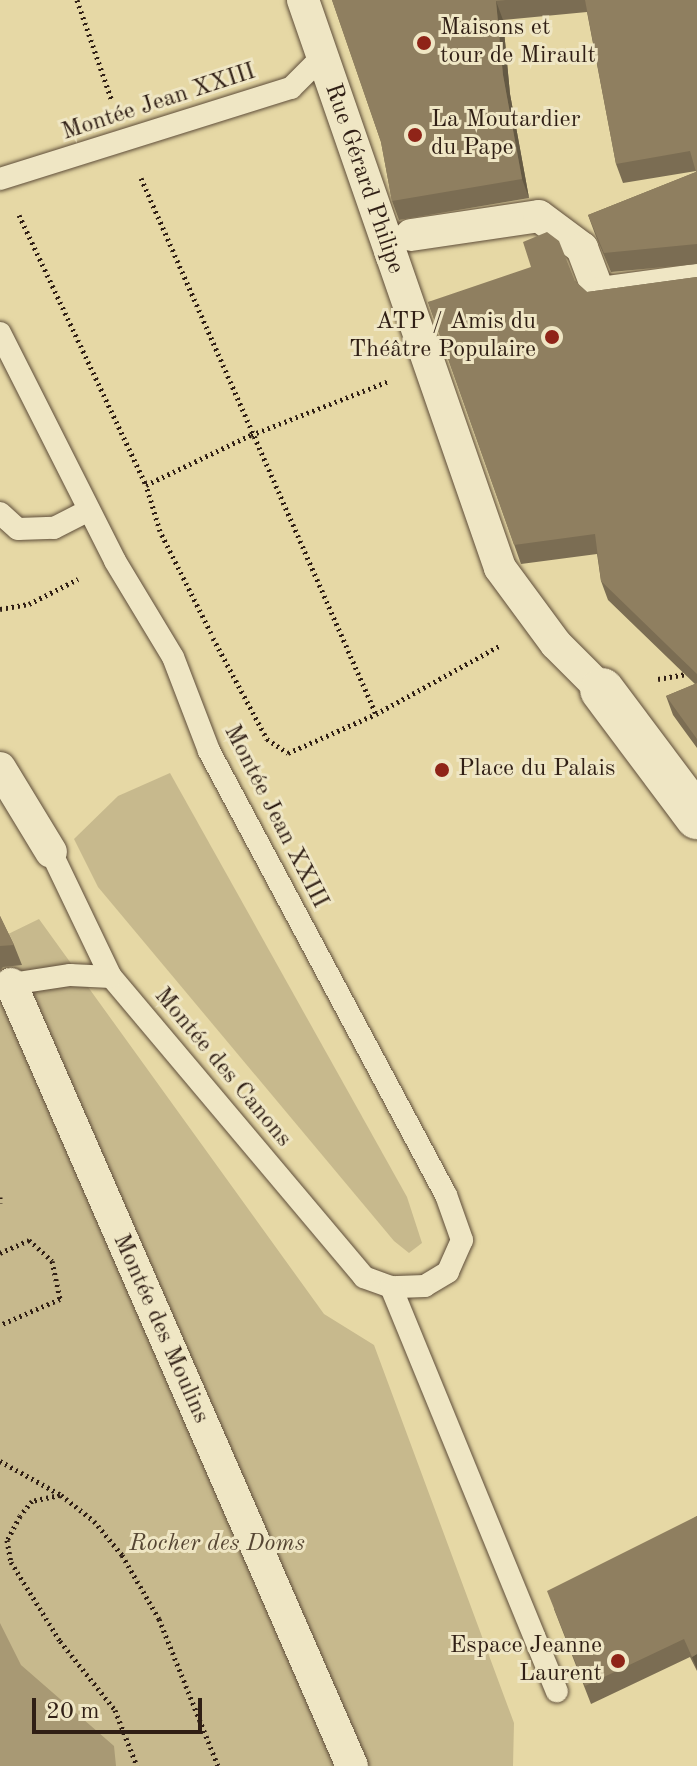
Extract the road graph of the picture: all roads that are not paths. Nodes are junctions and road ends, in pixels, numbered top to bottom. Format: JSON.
{"nodes":[{"id":1,"x":303,"y":0,"type":"edge"},
{"id":2,"x":322,"y":57,"type":"junction"},
{"id":3,"x":1,"y":179,"type":"edge"},
{"id":4,"x":411,"y":235,"type":"dead end"},
{"id":5,"x":697,"y":280,"type":"edge"},
{"id":6,"x":0,"y":333,"type":"edge"},
{"id":7,"x":89,"y":510,"type":"junction"},
{"id":8,"x":0,"y":513,"type":"edge"},
{"id":9,"x":602,"y":690,"type":"joint"},
{"id":10,"x":0,"y":768,"type":"edge"},
{"id":11,"x":697,"y":817,"type":"edge"},
{"id":12,"x":51,"y":852,"type":"joint"},
{"id":13,"x":111,"y":977,"type":"junction"},
{"id":14,"x":11,"y":984,"type":"joint"},
{"id":15,"x":391,"y":1287,"type":"junction"},
{"id":16,"x":557,"y":1691,"type":"dead end"},
{"id":17,"x":352,"y":1766,"type":"edge"}],
"edges":[{"from":1,"to":2,"type":"street","name":"Rue Gérard Philipe"},
{"from":2,"to":3,"type":"lane","name":"Montée Jean XXIII"},
{"from":2,"to":9,"type":"street","name":"Rue Gérard Philipe"},
{"from":4,"to":5,"type":"street"},
{"from":6,"to":7,"type":"lane","name":"Montée Jean XXIII"},
{"from":7,"to":8,"type":"lane"},
{"from":7,"to":15,"type":"lane","name":"Montée Jean XXIII"},
{"from":9,"to":11,"type":"street"},
{"from":10,"to":12,"type":"street"},
{"from":12,"to":13,"type":"lane","name":"Montée des Canons"},
{"from":13,"to":14,"type":"lane","name":"Montée des Moulins"},
{"from":13,"to":15,"type":"lane","name":"Montée des Canons"},
{"from":14,"to":17,"type":"street","name":"Montée des Moulins"},
{"from":15,"to":16,"type":"lane"}]}
